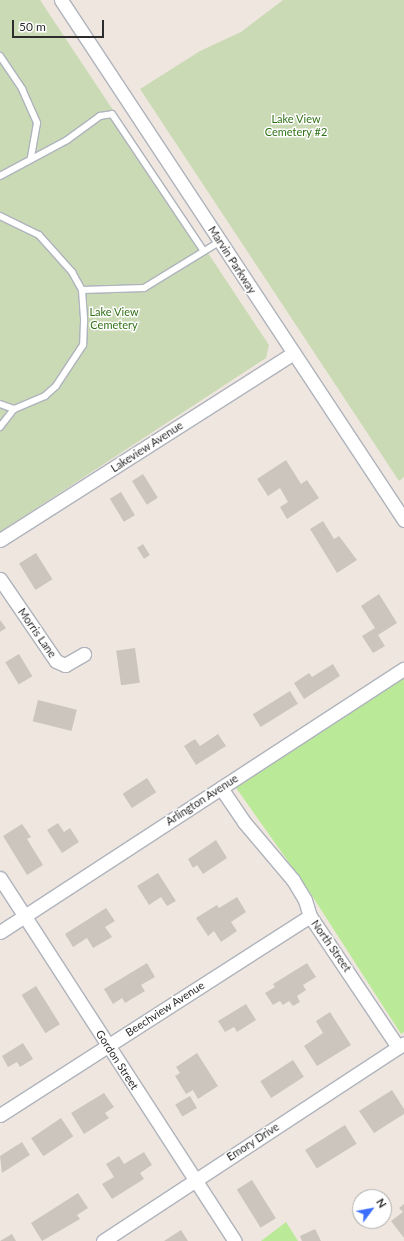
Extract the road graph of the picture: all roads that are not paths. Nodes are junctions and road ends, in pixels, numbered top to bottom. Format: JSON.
{"nodes":[{"id":1,"x":61,"y":0,"type":"edge"},
{"id":2,"x":0,"y":56,"type":"edge"},
{"id":3,"x":31,"y":158,"type":"junction"},
{"id":4,"x":0,"y":176,"type":"edge"},
{"id":5,"x":0,"y":216,"type":"edge"},
{"id":6,"x":219,"y":242,"type":"junction"},
{"id":7,"x":203,"y":250,"type":"junction"},
{"id":8,"x":82,"y":290,"type":"junction"},
{"id":9,"x":293,"y":353,"type":"junction"},
{"id":10,"x":0,"y":404,"type":"edge"},
{"id":11,"x":14,"y":409,"type":"junction"},
{"id":12,"x":0,"y":427,"type":"edge"},
{"id":13,"x":404,"y":520,"type":"edge"},
{"id":14,"x":0,"y":540,"type":"edge"},
{"id":15,"x":0,"y":579,"type":"edge"},
{"id":16,"x":84,"y":654,"type":"dead end"},
{"id":17,"x":404,"y":669,"type":"edge"},
{"id":18,"x":221,"y":788,"type":"junction"},
{"id":19,"x":0,"y":878,"type":"edge"},
{"id":20,"x":24,"y":916,"type":"junction"},
{"id":21,"x":310,"y":916,"type":"junction"},
{"id":22,"x":0,"y":932,"type":"edge"},
{"id":23,"x":401,"y":1045,"type":"edge"},
{"id":24,"x":108,"y":1046,"type":"junction"},
{"id":25,"x":0,"y":1115,"type":"edge"},
{"id":26,"x":195,"y":1180,"type":"junction"},
{"id":27,"x":102,"y":1241,"type":"edge"},
{"id":28,"x":234,"y":1241,"type":"edge"}],
"edges":[{"from":1,"to":6,"type":"street","name":"Marvin Parkway"},
{"from":2,"to":3,"type":"lane"},
{"from":3,"to":4,"type":"lane"},
{"from":3,"to":7,"type":"lane"},
{"from":5,"to":8,"type":"lane"},
{"from":6,"to":7,"type":"lane"},
{"from":6,"to":9,"type":"street","name":"Marvin Parkway"},
{"from":7,"to":8,"type":"lane"},
{"from":8,"to":11,"type":"lane"},
{"from":9,"to":13,"type":"street","name":"Marvin Parkway"},
{"from":9,"to":14,"type":"street","name":"Lakeview Avenue"},
{"from":10,"to":11,"type":"lane"},
{"from":11,"to":12,"type":"lane"},
{"from":15,"to":16,"type":"street","name":"Morris Lane"},
{"from":17,"to":18,"type":"street","name":"Arlington Avenue"},
{"from":18,"to":20,"type":"street","name":"Arlington Avenue"},
{"from":18,"to":21,"type":"street","name":"North Street"},
{"from":19,"to":20,"type":"street","name":"Gordon Street"},
{"from":20,"to":22,"type":"street","name":"Arlington Avenue"},
{"from":20,"to":24,"type":"street","name":"Gordon Street"},
{"from":21,"to":23,"type":"street","name":"North Street"},
{"from":21,"to":24,"type":"street","name":"Beechview Avenue"},
{"from":23,"to":26,"type":"street","name":"Emory Drive"},
{"from":24,"to":25,"type":"street","name":"Beechview Avenue"},
{"from":24,"to":26,"type":"street","name":"Gordon Street"},
{"from":26,"to":27,"type":"street","name":"Emory Drive"},
{"from":26,"to":28,"type":"street","name":"Gordon Street"}]}
